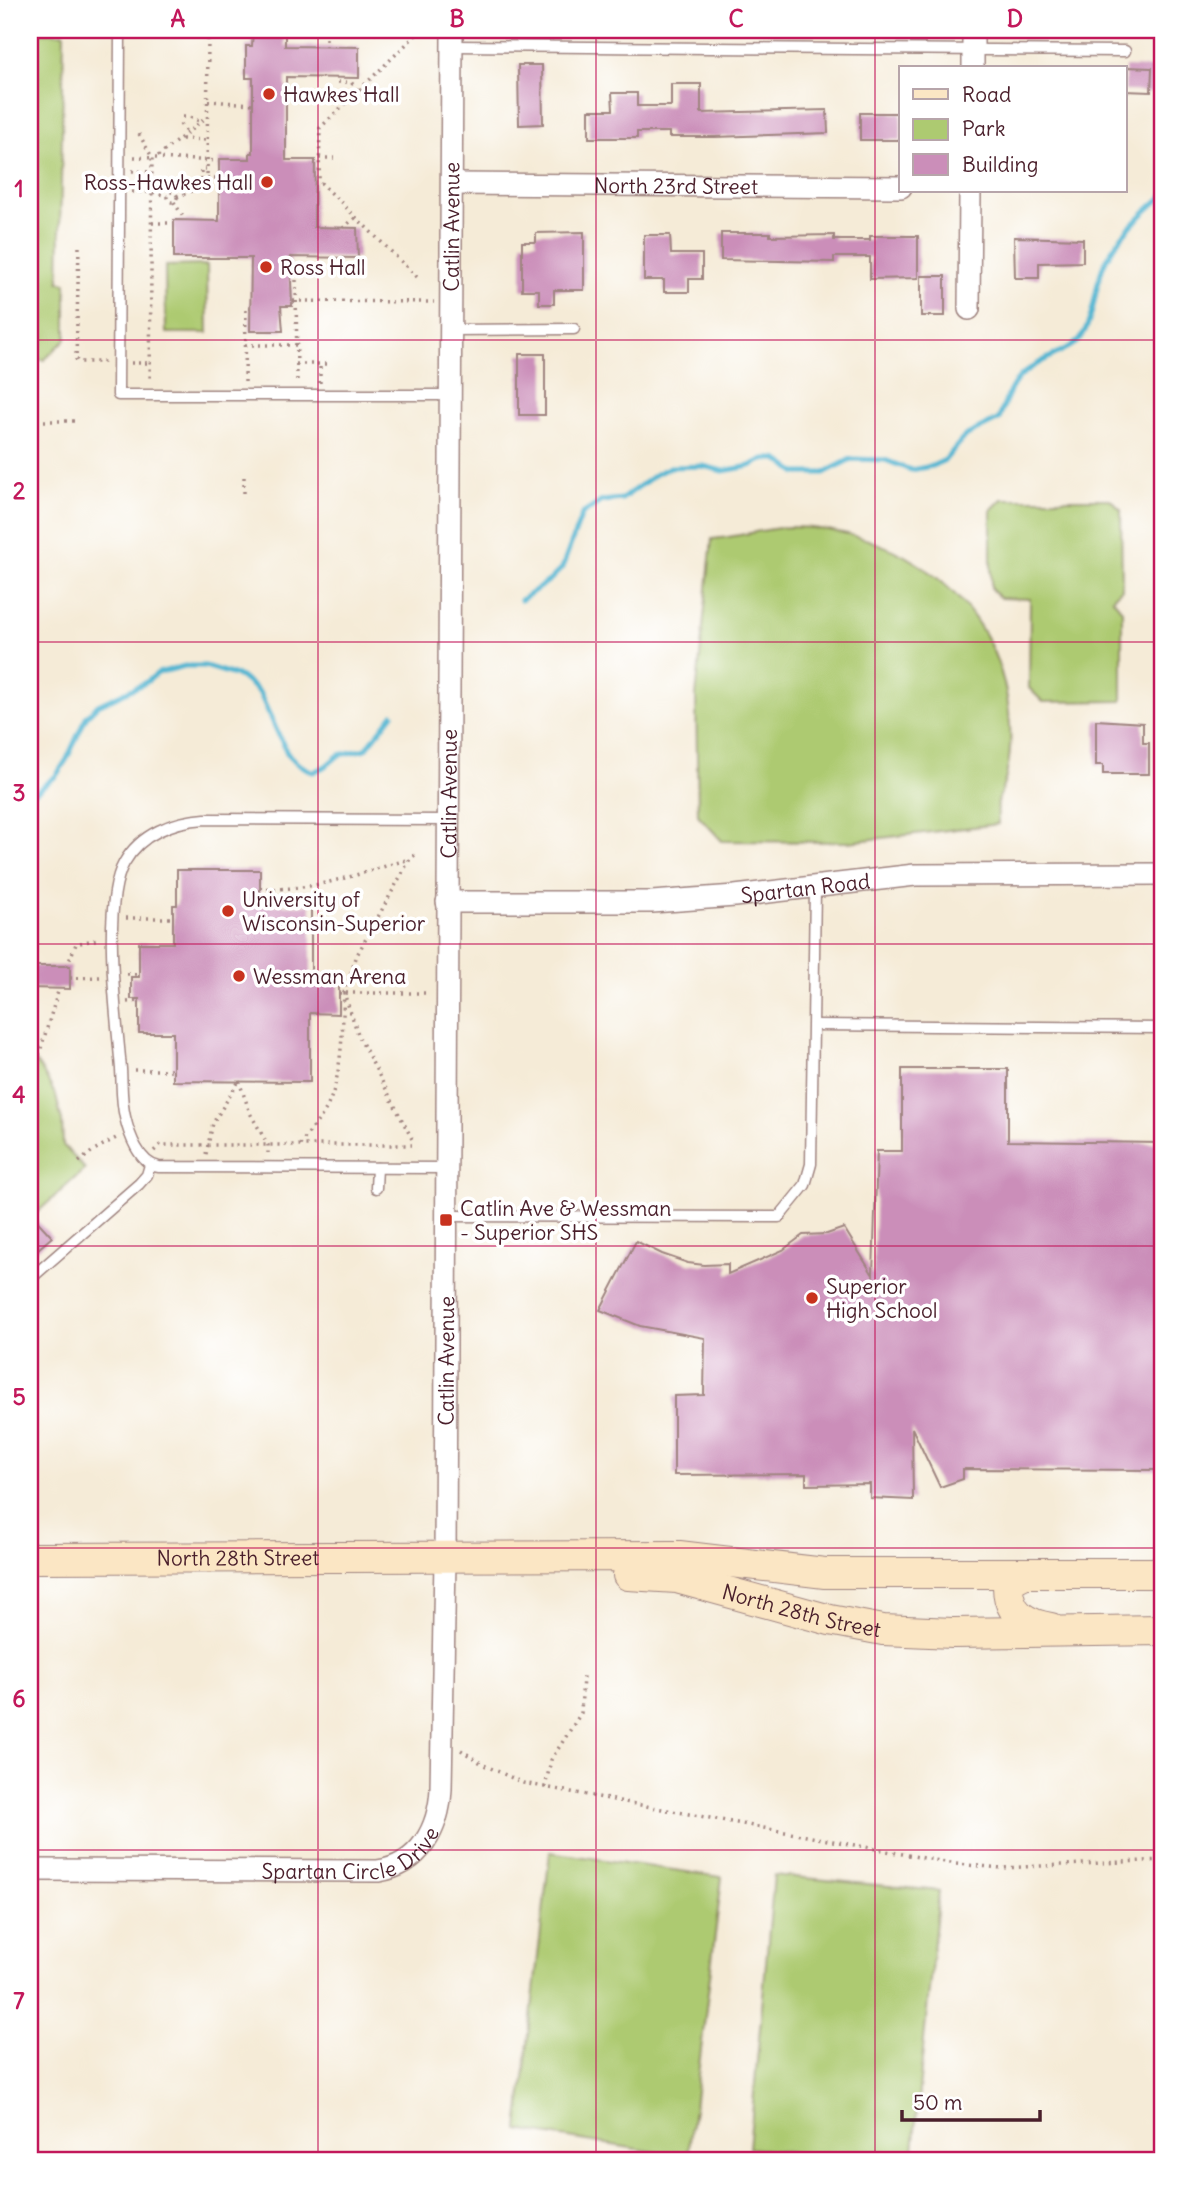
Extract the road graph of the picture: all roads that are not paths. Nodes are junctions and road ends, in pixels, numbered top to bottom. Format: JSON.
{"nodes":[{"id":1,"x":120,"y":30,"type":"edge"},
{"id":2,"x":452,"y":36,"type":"edge"},
{"id":3,"x":973,"y":50,"type":"edge"},
{"id":4,"x":1125,"y":51,"type":"dead end"},
{"id":5,"x":452,"y":184,"type":"junction"},
{"id":6,"x":899,"y":187,"type":"edge"},
{"id":7,"x":970,"y":192,"type":"edge"},
{"id":8,"x":970,"y":309,"type":"dead end"},
{"id":9,"x":574,"y":329,"type":"dead end"},
{"id":10,"x":451,"y":330,"type":"junction"},
{"id":11,"x":450,"y":394,"type":"junction"},
{"id":12,"x":447,"y":820,"type":"junction"},
{"id":13,"x":1163,"y":874,"type":"edge"},
{"id":14,"x":815,"y":888,"type":"junction"},
{"id":15,"x":447,"y":902,"type":"junction"},
{"id":16,"x":814,"y":1024,"type":"junction"},
{"id":17,"x":1163,"y":1028,"type":"edge"},
{"id":18,"x":147,"y":1162,"type":"junction"},
{"id":19,"x":377,"y":1168,"type":"junction"},
{"id":20,"x":446,"y":1168,"type":"junction"},
{"id":21,"x":376,"y":1188,"type":"dead end"},
{"id":22,"x":446,"y":1216,"type":"junction"},
{"id":23,"x":30,"y":1279,"type":"edge"},
{"id":24,"x":30,"y":1558,"type":"edge"},
{"id":25,"x":445,"y":1559,"type":"junction"},
{"id":26,"x":1026,"y":1573,"type":"junction"},
{"id":27,"x":1163,"y":1573,"type":"edge"},
{"id":28,"x":1163,"y":1630,"type":"edge"},
{"id":29,"x":1068,"y":1631,"type":"junction"},
{"id":30,"x":30,"y":1870,"type":"edge"}],
"edges":[{"from":1,"to":11,"type":"lane"},
{"from":2,"to":3,"type":"lane"},
{"from":2,"to":5,"type":"street","name":"Catlin Avenue"},
{"from":3,"to":4,"type":"lane"},
{"from":5,"to":6,"type":"street","name":"North 23rd Street"},
{"from":5,"to":10,"type":"street","name":"Catlin Avenue"},
{"from":7,"to":8,"type":"street"},
{"from":9,"to":10,"type":"lane"},
{"from":10,"to":11,"type":"street","name":"Catlin Avenue"},
{"from":11,"to":12,"type":"street","name":"Catlin Avenue"},
{"from":12,"to":15,"type":"street","name":"Catlin Avenue"},
{"from":12,"to":18,"type":"lane"},
{"from":13,"to":14,"type":"street","name":"Spartan Road"},
{"from":14,"to":15,"type":"street","name":"Spartan Road"},
{"from":14,"to":16,"type":"lane"},
{"from":15,"to":20,"type":"street","name":"Catlin Avenue"},
{"from":16,"to":17,"type":"lane"},
{"from":16,"to":22,"type":"lane"},
{"from":18,"to":19,"type":"lane"},
{"from":18,"to":23,"type":"lane"},
{"from":19,"to":20,"type":"lane"},
{"from":19,"to":21,"type":"lane"},
{"from":20,"to":22,"type":"street","name":"Catlin Avenue"},
{"from":22,"to":25,"type":"street","name":"Catlin Avenue"},
{"from":24,"to":25,"type":"main road","name":"North 28th Street"},
{"from":25,"to":26,"type":"main road","name":"North 28th Street"},
{"from":25,"to":29,"type":"main road","name":"North 28th Street"},
{"from":25,"to":30,"type":"street","name":"Spartan Circle Drive"},
{"from":26,"to":27,"type":"main road","name":"North 28th Street"},
{"from":26,"to":29,"type":"main road"},
{"from":28,"to":29,"type":"main road","name":"North 28th Street"}]}
